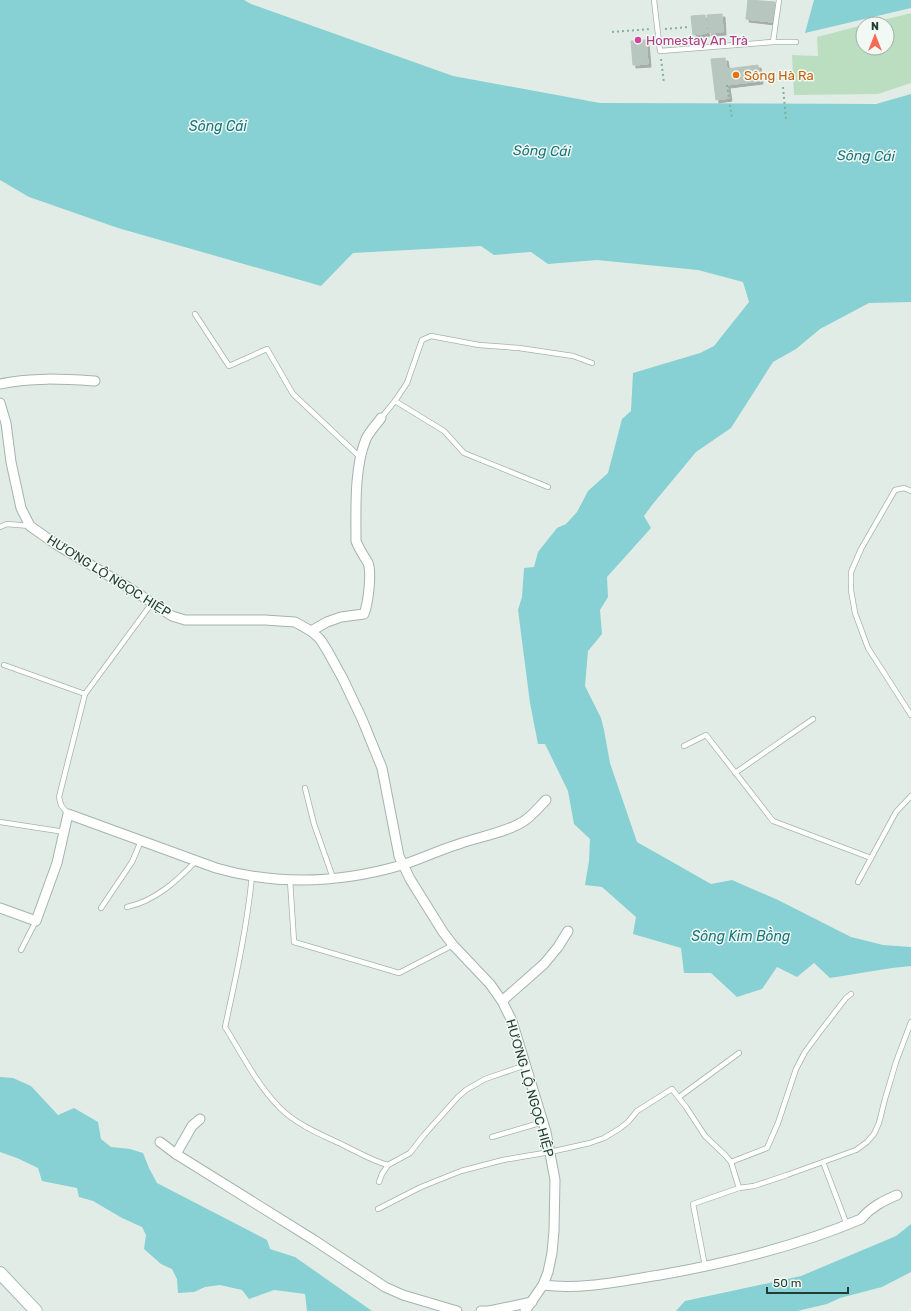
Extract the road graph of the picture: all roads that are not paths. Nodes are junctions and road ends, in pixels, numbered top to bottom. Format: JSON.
{"nodes":[{"id":1,"x":654,"y":0,"type":"edge"},
{"id":2,"x":779,"y":0,"type":"edge"},
{"id":3,"x":773,"y":42,"type":"junction"},
{"id":4,"x":796,"y":42,"type":"dead end"},
{"id":5,"x":195,"y":314,"type":"dead end"},
{"id":6,"x":592,"y":363,"type":"dead end"},
{"id":7,"x":95,"y":381,"type":"dead end"},
{"id":8,"x":0,"y":384,"type":"edge"},
{"id":9,"x":395,"y":401,"type":"junction"},
{"id":10,"x":0,"y":403,"type":"edge"},
{"id":11,"x":380,"y":418,"type":"joint"},
{"id":12,"x":361,"y":458,"type":"junction"},
{"id":13,"x":548,"y":487,"type":"dead end"},
{"id":14,"x":911,"y":491,"type":"edge"},
{"id":15,"x":30,"y":526,"type":"junction"},
{"id":16,"x":0,"y":527,"type":"edge"},
{"id":17,"x":152,"y":603,"type":"junction"},
{"id":18,"x":310,"y":631,"type":"junction"},
{"id":19,"x":4,"y":665,"type":"dead end"},
{"id":20,"x":85,"y":694,"type":"junction"},
{"id":21,"x":910,"y":711,"type":"edge"},
{"id":22,"x":813,"y":719,"type":"dead end"},
{"id":23,"x":684,"y":746,"type":"dead end"},
{"id":24,"x":735,"y":773,"type":"junction"},
{"id":25,"x":305,"y":788,"type":"dead end"},
{"id":26,"x":911,"y":796,"type":"edge"},
{"id":27,"x":546,"y":800,"type":"dead end"},
{"id":28,"x":68,"y":814,"type":"junction"},
{"id":29,"x":0,"y":822,"type":"edge"},
{"id":30,"x":65,"y":832,"type":"junction"},
{"id":31,"x":142,"y":842,"type":"junction"},
{"id":32,"x":872,"y":858,"type":"junction"},
{"id":33,"x":196,"y":861,"type":"junction"},
{"id":34,"x":404,"y":864,"type":"junction"},
{"id":35,"x":252,"y":876,"type":"junction"},
{"id":36,"x":332,"y":878,"type":"junction"},
{"id":37,"x":290,"y":880,"type":"junction"},
{"id":38,"x":858,"y":882,"type":"dead end"},
{"id":39,"x":127,"y":907,"type":"dead end"},
{"id":40,"x":0,"y":908,"type":"edge"},
{"id":41,"x":101,"y":908,"type":"dead end"},
{"id":42,"x":36,"y":921,"type":"junction"},
{"id":43,"x":568,"y":931,"type":"dead end"},
{"id":44,"x":453,"y":945,"type":"junction"},
{"id":45,"x":21,"y":950,"type":"dead end"},
{"id":46,"x":851,"y":994,"type":"dead end"},
{"id":47,"x":502,"y":1001,"type":"junction"},
{"id":48,"x":911,"y":1022,"type":"edge"},
{"id":49,"x":739,"y":1053,"type":"dead end"},
{"id":50,"x":526,"y":1065,"type":"junction"},
{"id":51,"x":679,"y":1097,"type":"junction"},
{"id":52,"x":200,"y":1119,"type":"dead end"},
{"id":53,"x":543,"y":1122,"type":"junction"},
{"id":54,"x":492,"y":1137,"type":"dead end"},
{"id":55,"x":160,"y":1142,"type":"dead end"},
{"id":56,"x":550,"y":1152,"type":"junction"},
{"id":57,"x":176,"y":1154,"type":"junction"},
{"id":58,"x":732,"y":1162,"type":"junction"},
{"id":59,"x":823,"y":1162,"type":"junction"},
{"id":60,"x":388,"y":1165,"type":"junction"},
{"id":61,"x":379,"y":1182,"type":"dead end"},
{"id":62,"x":739,"y":1188,"type":"junction"},
{"id":63,"x":897,"y":1195,"type":"dead end"},
{"id":64,"x":378,"y":1209,"type":"dead end"},
{"id":65,"x":847,"y":1225,"type":"junction"},
{"id":66,"x":705,"y":1266,"type":"junction"},
{"id":67,"x":0,"y":1273,"type":"edge"},
{"id":68,"x":543,"y":1285,"type":"junction"},
{"id":69,"x":532,"y":1302,"type":"junction"},
{"id":70,"x":36,"y":1311,"type":"edge"},
{"id":71,"x":457,"y":1311,"type":"edge"},
{"id":72,"x":481,"y":1311,"type":"edge"},
{"id":73,"x":525,"y":1311,"type":"edge"}],
"edges":[{"from":1,"to":3,"type":"lane"},
{"from":2,"to":3,"type":"lane"},
{"from":3,"to":4,"type":"lane"},
{"from":5,"to":12,"type":"lane"},
{"from":6,"to":9,"type":"lane"},
{"from":7,"to":8,"type":"street"},
{"from":9,"to":11,"type":"lane"},
{"from":9,"to":13,"type":"lane"},
{"from":10,"to":15,"type":"street","name":"HƯƠNG LỘ NGỌC HIỆP"},
{"from":11,"to":12,"type":"street"},
{"from":12,"to":18,"type":"street"},
{"from":14,"to":21,"type":"lane"},
{"from":15,"to":16,"type":"lane"},
{"from":15,"to":17,"type":"street","name":"HƯƠNG LỘ NGỌC HIỆP"},
{"from":17,"to":18,"type":"street","name":"HƯƠNG LỘ NGỌC HIỆP"},
{"from":17,"to":20,"type":"lane"},
{"from":18,"to":34,"type":"street","name":"HƯƠNG LỘ NGỌC HIỆP"},
{"from":19,"to":20,"type":"lane"},
{"from":20,"to":28,"type":"lane"},
{"from":22,"to":24,"type":"lane"},
{"from":23,"to":24,"type":"lane"},
{"from":24,"to":32,"type":"lane"},
{"from":25,"to":36,"type":"lane"},
{"from":26,"to":32,"type":"lane"},
{"from":27,"to":34,"type":"street"},
{"from":28,"to":30,"type":"street"},
{"from":28,"to":31,"type":"street"},
{"from":29,"to":30,"type":"lane"},
{"from":30,"to":42,"type":"street"},
{"from":31,"to":33,"type":"street"},
{"from":31,"to":41,"type":"lane"},
{"from":32,"to":38,"type":"lane"},
{"from":33,"to":35,"type":"street"},
{"from":33,"to":39,"type":"lane"},
{"from":34,"to":36,"type":"street"},
{"from":34,"to":44,"type":"street","name":"HƯƠNG LỘ NGỌC HIỆP"},
{"from":35,"to":37,"type":"street"},
{"from":35,"to":60,"type":"lane"},
{"from":36,"to":37,"type":"street"},
{"from":37,"to":44,"type":"lane"},
{"from":40,"to":42,"type":"street"},
{"from":42,"to":45,"type":"lane"},
{"from":43,"to":47,"type":"street"},
{"from":44,"to":47,"type":"street","name":"HƯƠNG LỘ NGỌC HIỆP"},
{"from":46,"to":58,"type":"lane"},
{"from":47,"to":50,"type":"street","name":"HƯƠNG LỘ NGỌC HIỆP"},
{"from":48,"to":59,"type":"lane"},
{"from":49,"to":51,"type":"lane"},
{"from":50,"to":53,"type":"street","name":"HƯƠNG LỘ NGỌC HIỆP"},
{"from":50,"to":60,"type":"lane"},
{"from":51,"to":56,"type":"lane"},
{"from":51,"to":58,"type":"lane"},
{"from":52,"to":57,"type":"street"},
{"from":53,"to":54,"type":"lane"},
{"from":53,"to":56,"type":"street","name":"HƯƠNG LỘ NGỌC HIỆP"},
{"from":55,"to":57,"type":"street"},
{"from":56,"to":64,"type":"lane"},
{"from":56,"to":68,"type":"street","name":"HƯƠNG LỘ NGỌC HIỆP"},
{"from":57,"to":71,"type":"street"},
{"from":58,"to":62,"type":"lane"},
{"from":59,"to":62,"type":"lane"},
{"from":59,"to":65,"type":"lane"},
{"from":60,"to":61,"type":"lane"},
{"from":62,"to":66,"type":"lane"},
{"from":63,"to":65,"type":"street"},
{"from":65,"to":66,"type":"street"},
{"from":66,"to":68,"type":"street"},
{"from":67,"to":70,"type":"street"},
{"from":68,"to":69,"type":"street","name":"HƯƠNG LỘ NGỌC HIỆP"},
{"from":69,"to":72,"type":"street"},
{"from":69,"to":73,"type":"street","name":"HƯƠNG LỘ NGỌC HIỆP"}]}
